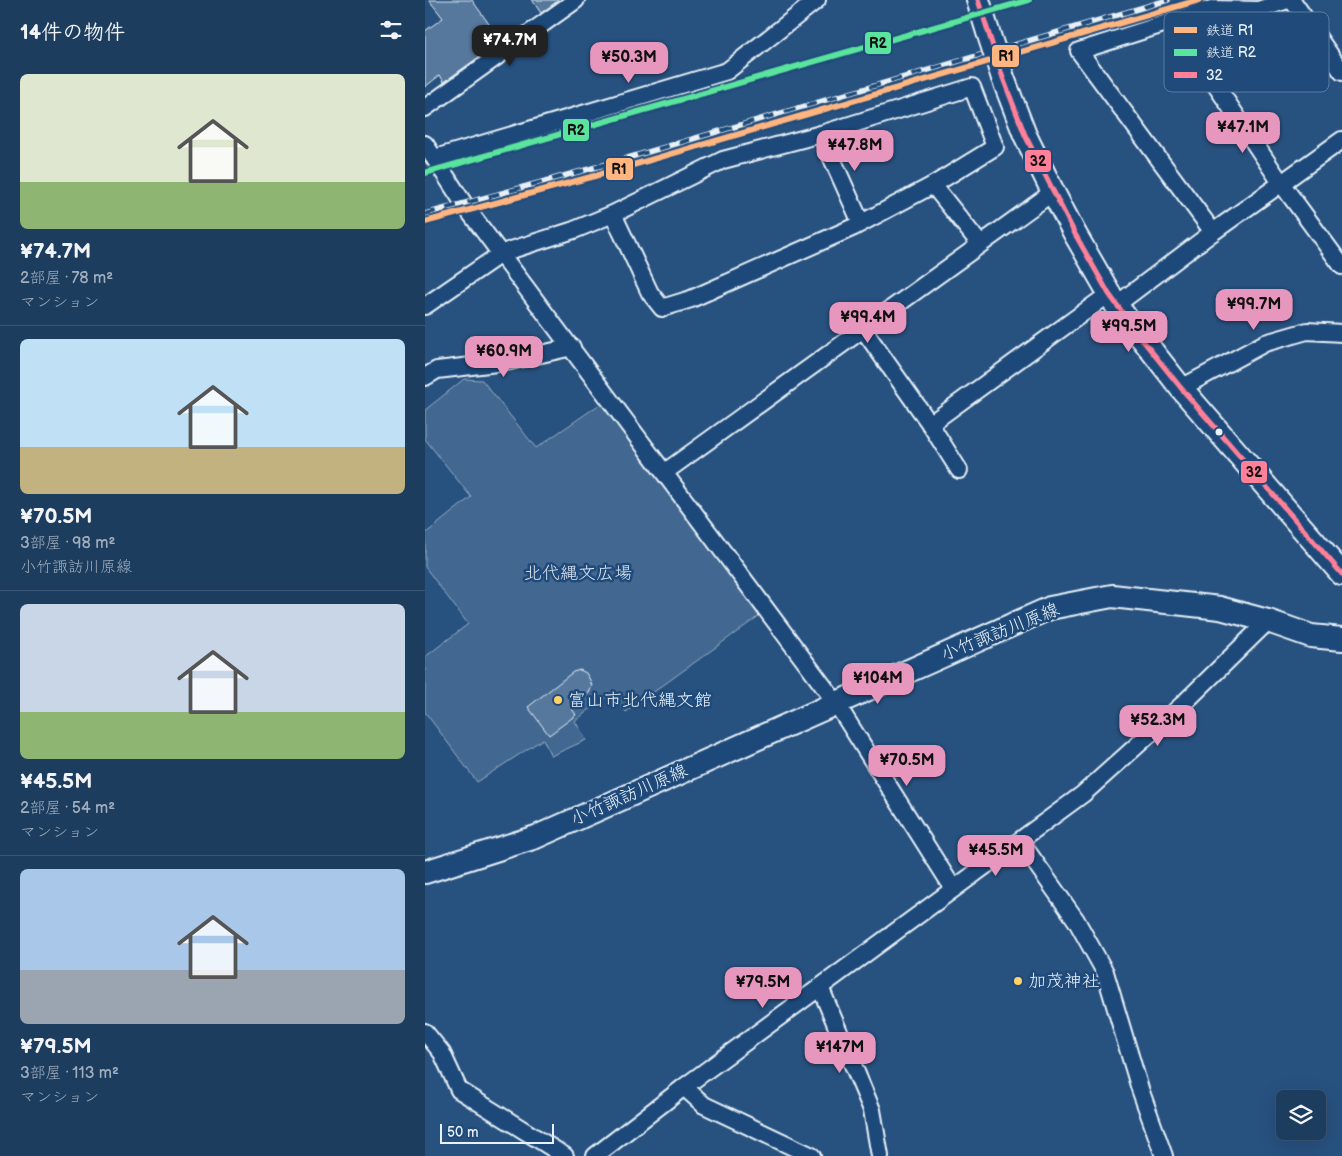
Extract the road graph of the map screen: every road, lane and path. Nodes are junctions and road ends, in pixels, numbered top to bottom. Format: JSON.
{"nodes":[{"id":1,"x":577,"y":0,"type":"edge"},
{"id":2,"x":817,"y":0,"type":"edge"},
{"id":3,"x":978,"y":0,"type":"edge"},
{"id":4,"x":1290,"y":0,"type":"edge"},
{"id":5,"x":1202,"y":12,"type":"edge"},
{"id":6,"x":1299,"y":12,"type":"edge"},
{"id":7,"x":1164,"y":24,"type":"edge"},
{"id":8,"x":1329,"y":54,"type":"edge"},
{"id":9,"x":1342,"y":72,"type":"edge"},
{"id":10,"x":1220,"y":92,"type":"edge"},
{"id":11,"x":425,"y":108,"type":"edge"},
{"id":12,"x":821,"y":134,"type":"junction"},
{"id":13,"x":1342,"y":140,"type":"edge"},
{"id":14,"x":425,"y":144,"type":"edge"},
{"id":15,"x":433,"y":163,"type":"edge"},
{"id":16,"x":1281,"y":183,"type":"junction"},
{"id":17,"x":933,"y":185,"type":"junction"},
{"id":18,"x":1053,"y":192,"type":"junction"},
{"id":19,"x":613,"y":214,"type":"junction"},
{"id":20,"x":861,"y":223,"type":"junction"},
{"id":21,"x":1213,"y":232,"type":"junction"},
{"id":22,"x":980,"y":244,"type":"junction"},
{"id":23,"x":502,"y":254,"type":"junction"},
{"id":24,"x":1342,"y":266,"type":"edge"},
{"id":25,"x":1113,"y":299,"type":"junction"},
{"id":26,"x":425,"y":306,"type":"edge"},
{"id":27,"x":863,"y":329,"type":"junction"},
{"id":28,"x":1342,"y":333,"type":"edge"},
{"id":29,"x":572,"y":347,"type":"junction"},
{"id":30,"x":425,"y":377,"type":"edge"},
{"id":31,"x":1181,"y":388,"type":"junction"},
{"id":32,"x":930,"y":424,"type":"junction"},
{"id":33,"x":959,"y":470,"type":"dead end"},
{"id":34,"x":665,"y":472,"type":"junction"},
{"id":35,"x":1342,"y":574,"type":"edge"},
{"id":36,"x":1267,"y":621,"type":"junction"},
{"id":37,"x":1342,"y":639,"type":"edge"},
{"id":38,"x":835,"y":703,"type":"junction"},
{"id":39,"x":1020,"y":841,"type":"junction"},
{"id":40,"x":425,"y":872,"type":"edge"},
{"id":41,"x":953,"y":888,"type":"junction"},
{"id":42,"x":820,"y":986,"type":"junction"},
{"id":43,"x":425,"y":1032,"type":"edge"},
{"id":44,"x":684,"y":1087,"type":"junction"},
{"id":45,"x":565,"y":1156,"type":"edge"},
{"id":46,"x":595,"y":1156,"type":"edge"},
{"id":47,"x":813,"y":1156,"type":"edge"},
{"id":48,"x":879,"y":1156,"type":"edge"},
{"id":49,"x":1164,"y":1156,"type":"edge"}],
"edges":[{"from":1,"to":11,"type":"street"},
{"from":2,"to":15,"type":"street"},
{"from":3,"to":18,"type":"main road","bridge":true},
{"from":4,"to":5,"type":"street"},
{"from":4,"to":6,"type":"street"},
{"from":7,"to":21,"type":"street"},
{"from":8,"to":9,"type":"street"},
{"from":10,"to":16,"type":"street"},
{"from":12,"to":17,"type":"street"},
{"from":12,"to":19,"type":"street"},
{"from":12,"to":20,"type":"street"},
{"from":13,"to":16,"type":"street"},
{"from":14,"to":15,"type":"street"},
{"from":15,"to":23,"type":"street"},
{"from":16,"to":21,"type":"street"},
{"from":16,"to":24,"type":"street"},
{"from":17,"to":20,"type":"street"},
{"from":17,"to":22,"type":"street"},
{"from":18,"to":22,"type":"street"},
{"from":18,"to":25,"type":"main road"},
{"from":19,"to":20,"type":"street"},
{"from":19,"to":23,"type":"street"},
{"from":21,"to":25,"type":"street"},
{"from":22,"to":27,"type":"street"},
{"from":23,"to":26,"type":"street"},
{"from":23,"to":29,"type":"street"},
{"from":25,"to":31,"type":"main road"},
{"from":25,"to":32,"type":"street"},
{"from":27,"to":32,"type":"street"},
{"from":27,"to":34,"type":"street"},
{"from":28,"to":31,"type":"street"},
{"from":29,"to":30,"type":"street"},
{"from":29,"to":34,"type":"street"},
{"from":31,"to":35,"type":"main road"},
{"from":32,"to":33,"type":"street"},
{"from":34,"to":38,"type":"street"},
{"from":36,"to":37,"type":"main road","name":"小竹諏訪川原線"},
{"from":36,"to":38,"type":"main road","name":"小竹諏訪川原線"},
{"from":36,"to":39,"type":"street"},
{"from":38,"to":40,"type":"main road","name":"小竹諏訪川原線"},
{"from":38,"to":41,"type":"street"},
{"from":39,"to":41,"type":"street"},
{"from":39,"to":49,"type":"street"},
{"from":41,"to":42,"type":"street"},
{"from":42,"to":44,"type":"street"},
{"from":42,"to":48,"type":"street"},
{"from":43,"to":45,"type":"street"},
{"from":44,"to":46,"type":"street"},
{"from":44,"to":47,"type":"street"}]}
